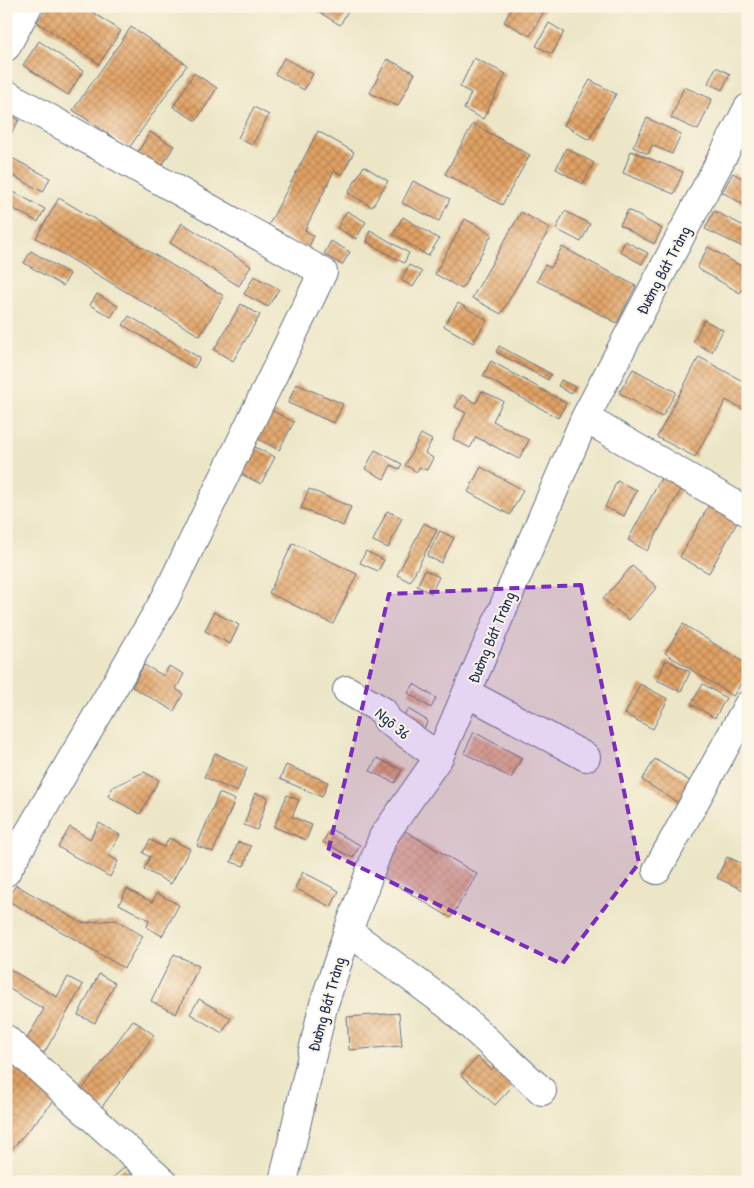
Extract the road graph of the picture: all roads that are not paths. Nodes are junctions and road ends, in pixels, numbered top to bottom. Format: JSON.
{"nodes":[{"id":1,"x":28,"y":6,"type":"edge"},
{"id":2,"x":6,"y":47,"type":"edge"},
{"id":3,"x":6,"y":94,"type":"edge"},
{"id":4,"x":748,"y":108,"type":"edge"},
{"id":5,"x":585,"y":418,"type":"junction"},
{"id":6,"x":748,"y":512,"type":"edge"},
{"id":7,"x":347,"y":690,"type":"dead end"},
{"id":8,"x":467,"y":693,"type":"junction"},
{"id":9,"x":748,"y":705,"type":"edge"},
{"id":10,"x":438,"y":757,"type":"junction"},
{"id":11,"x":586,"y":757,"type":"dead end"},
{"id":12,"x":657,"y":870,"type":"dead end"},
{"id":13,"x":6,"y":872,"type":"edge"},
{"id":14,"x":348,"y":931,"type":"junction"},
{"id":15,"x":6,"y":1039,"type":"edge"},
{"id":16,"x":542,"y":1090,"type":"dead end"},
{"id":17,"x":164,"y":1182,"type":"edge"},
{"id":18,"x":283,"y":1182,"type":"edge"}],
"edges":[{"from":1,"to":2,"type":"street"},
{"from":3,"to":13,"type":"street"},
{"from":4,"to":5,"type":"street","name":"Đường Bát Tràng"},
{"from":5,"to":6,"type":"street"},
{"from":5,"to":8,"type":"street","name":"Đường Bát Tràng"},
{"from":7,"to":10,"type":"street","name":"Ngõ 36"},
{"from":8,"to":10,"type":"street","name":"Đường Bát Tràng"},
{"from":8,"to":11,"type":"street"},
{"from":9,"to":12,"type":"street"},
{"from":10,"to":14,"type":"street","name":"Đường Bát Tràng"},
{"from":14,"to":16,"type":"street"},
{"from":14,"to":18,"type":"street","name":"Đường Bát Tràng"},
{"from":15,"to":17,"type":"street"}]}
